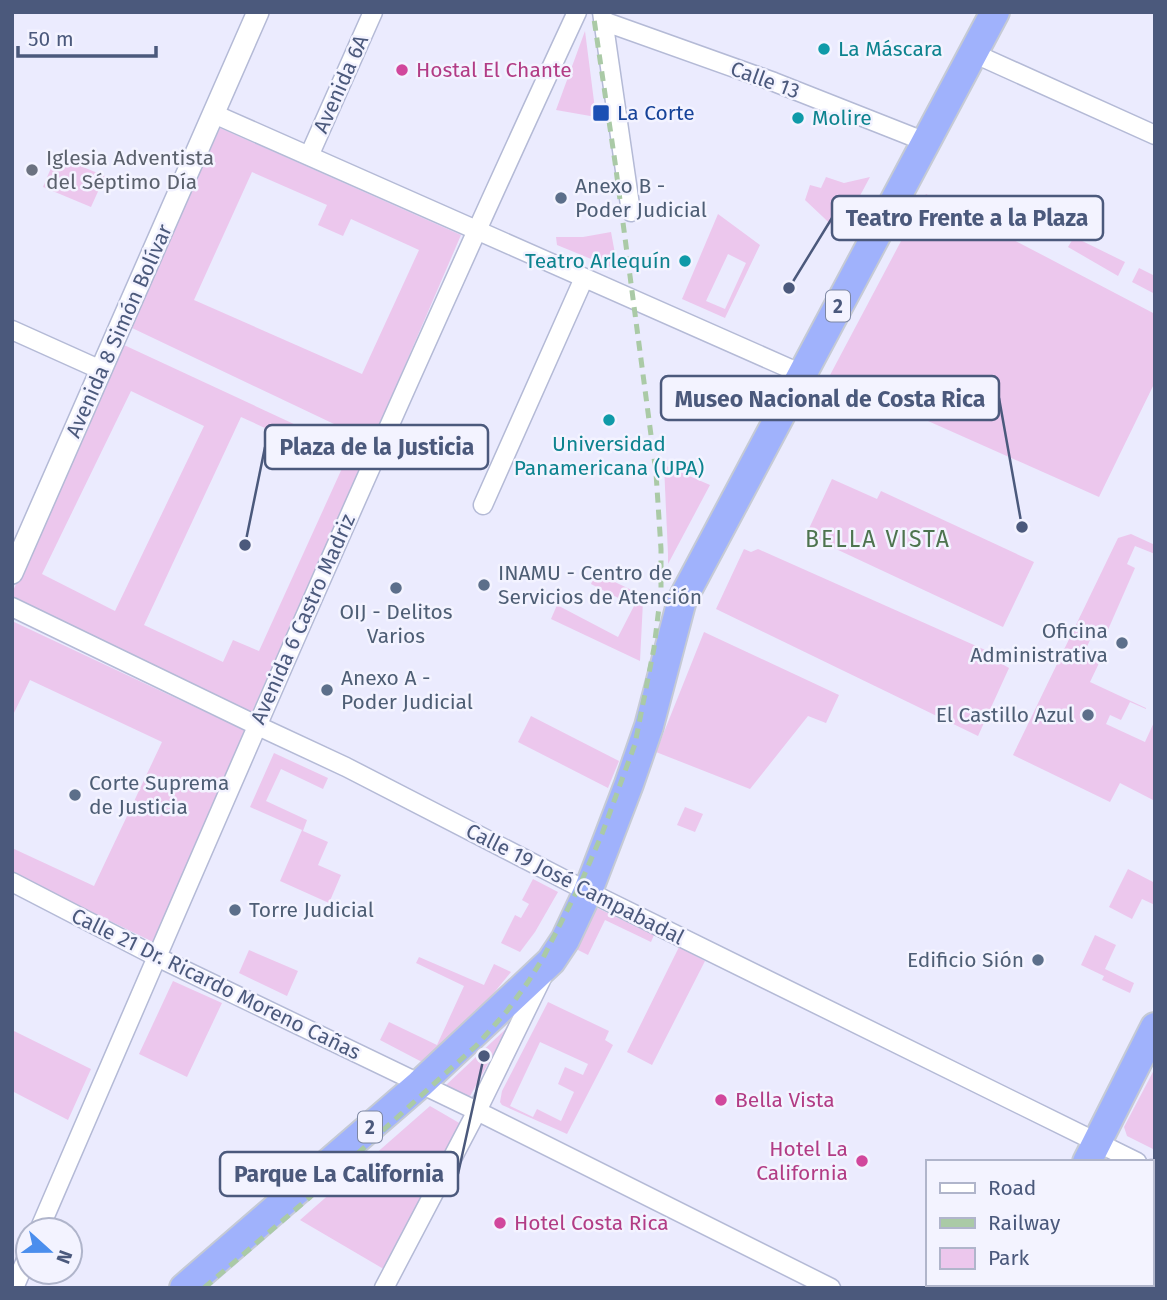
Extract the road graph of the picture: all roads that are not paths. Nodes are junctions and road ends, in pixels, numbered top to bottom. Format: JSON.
{"nodes":[{"id":1,"x":258,"y":12,"type":"edge"},
{"id":2,"x":373,"y":12,"type":"edge"},
{"id":3,"x":577,"y":12,"type":"edge"},
{"id":4,"x":995,"y":12,"type":"edge"},
{"id":5,"x":603,"y":17,"type":"edge"},
{"id":6,"x":973,"y":53,"type":"junction"},
{"id":7,"x":214,"y":114,"type":"junction"},
{"id":8,"x":1155,"y":135,"type":"edge"},
{"id":9,"x":926,"y":142,"type":"junction"},
{"id":10,"x":309,"y":156,"type":"junction"},
{"id":11,"x":631,"y":212,"type":"dead end"},
{"id":12,"x":476,"y":230,"type":"junction"},
{"id":13,"x":584,"y":278,"type":"junction"},
{"id":14,"x":12,"y":330,"type":"edge"},
{"id":15,"x":101,"y":370,"type":"junction"},
{"id":16,"x":802,"y":374,"type":"junction"},
{"id":17,"x":483,"y":505,"type":"dead end"},
{"id":18,"x":12,"y":573,"type":"edge"},
{"id":19,"x":12,"y":607,"type":"edge"},
{"id":20,"x":256,"y":726,"type":"junction"},
{"id":21,"x":12,"y":882,"type":"edge"},
{"id":22,"x":588,"y":891,"type":"junction"},
{"id":23,"x":157,"y":957,"type":"junction"},
{"id":24,"x":551,"y":961,"type":"junction"},
{"id":25,"x":1155,"y":1027,"type":"edge"},
{"id":26,"x":420,"y":1084,"type":"junction"},
{"id":27,"x":477,"y":1111,"type":"junction"},
{"id":28,"x":1092,"y":1152,"type":"edge"},
{"id":29,"x":1128,"y":1160,"type":"edge"},
{"id":30,"x":45,"y":1216,"type":"edge"},
{"id":31,"x":184,"y":1288,"type":"edge"},
{"id":32,"x":384,"y":1288,"type":"edge"},
{"id":33,"x":831,"y":1288,"type":"edge"}],
"edges":[{"from":1,"to":7,"type":"street","name":"Avenida 8 Simón Bolívar"},
{"from":2,"to":10,"type":"street","name":"Avenida 6A"},
{"from":3,"to":12,"type":"street","name":"Avenida 6 Castro Madriz"},
{"from":4,"to":6,"type":"highway","number":"2"},
{"from":5,"to":9,"type":"street","name":"Calle 13"},
{"from":5,"to":11,"type":"street"},
{"from":6,"to":8,"type":"street"},
{"from":6,"to":9,"type":"highway","number":"2"},
{"from":7,"to":10,"type":"street"},
{"from":7,"to":15,"type":"street","name":"Avenida 8 Simón Bolívar"},
{"from":9,"to":16,"type":"highway","number":"2"},
{"from":10,"to":12,"type":"street"},
{"from":12,"to":13,"type":"street"},
{"from":12,"to":20,"type":"street","name":"Avenida 6 Castro Madriz"},
{"from":13,"to":16,"type":"street"},
{"from":13,"to":17,"type":"street"},
{"from":14,"to":15,"type":"street"},
{"from":15,"to":18,"type":"street","name":"Avenida 8 Simón Bolívar"},
{"from":16,"to":22,"type":"highway","number":"2"},
{"from":19,"to":20,"type":"street","name":"Calle 19 José Campabadal"},
{"from":20,"to":22,"type":"street","name":"Calle 19 José Campabadal"},
{"from":20,"to":23,"type":"street","name":"Avenida 6 Castro Madriz"},
{"from":21,"to":23,"type":"street","name":"Calle 21 Dr. Ricardo Moreno Cañas"},
{"from":22,"to":24,"type":"highway","number":"2"},
{"from":22,"to":28,"type":"street","name":"Calle 19 José Campabadal"},
{"from":23,"to":26,"type":"street","name":"Calle 21 Dr. Ricardo Moreno Cañas"},
{"from":23,"to":30,"type":"street","name":"Avenida 6 Castro Madriz"},
{"from":24,"to":26,"type":"highway","number":"2"},
{"from":24,"to":27,"type":"street"},
{"from":25,"to":28,"type":"highway"},
{"from":26,"to":27,"type":"street","name":"Calle 21 Dr. Ricardo Moreno Cañas"},
{"from":26,"to":31,"type":"highway","number":"2"},
{"from":27,"to":32,"type":"street"},
{"from":27,"to":33,"type":"street","name":"Calle 21 Dr. Ricardo Moreno Cañas"},
{"from":28,"to":29,"type":"street","name":"Calle 19 José Campabadal"}]}
